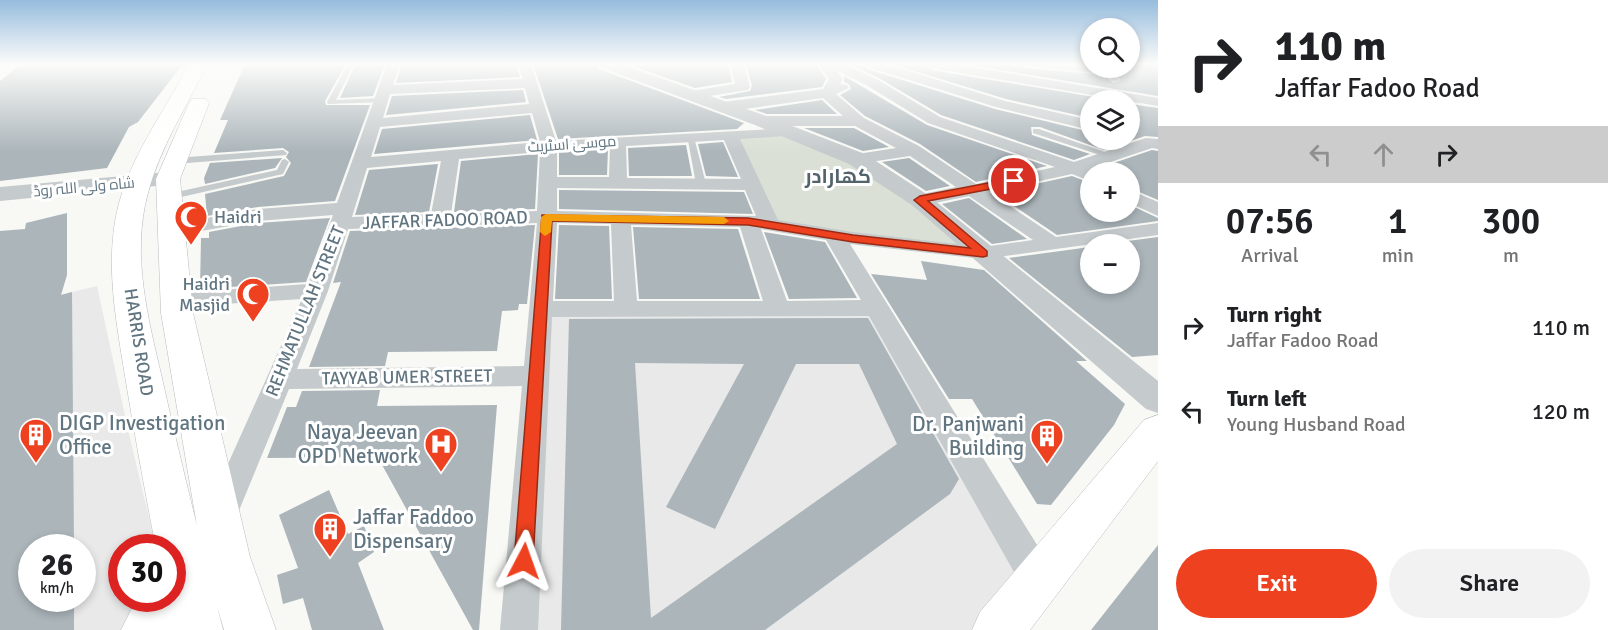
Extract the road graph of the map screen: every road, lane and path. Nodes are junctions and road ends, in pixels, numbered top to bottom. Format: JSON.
{"nodes":[{"id":1,"x":182,"y":93,"type":"edge"},
{"id":2,"x":203,"y":93,"type":"edge"},
{"id":3,"x":336,"y":93,"type":"edge"},
{"id":4,"x":402,"y":93,"type":"edge"},
{"id":5,"x":535,"y":93,"type":"edge"},
{"id":6,"x":686,"y":93,"type":"edge"},
{"id":7,"x":701,"y":93,"type":"edge"},
{"id":8,"x":821,"y":93,"type":"edge"},
{"id":9,"x":827,"y":93,"type":"edge"},
{"id":10,"x":890,"y":93,"type":"edge"},
{"id":11,"x":972,"y":93,"type":"edge"},
{"id":12,"x":1020,"y":93,"type":"edge"},
{"id":13,"x":1117,"y":93,"type":"edge"},
{"id":14,"x":384,"y":95,"type":"junction"},
{"id":15,"x":690,"y":95,"type":"junction"},
{"id":16,"x":1158,"y":102,"type":"edge"},
{"id":17,"x":1015,"y":106,"type":"junction"},
{"id":18,"x":723,"y":107,"type":"junction"},
{"id":19,"x":539,"y":108,"type":"junction"},
{"id":20,"x":934,"y":120,"type":"junction"},
{"id":21,"x":762,"y":121,"type":"junction"},
{"id":22,"x":858,"y":121,"type":"junction"},
{"id":23,"x":1080,"y":122,"type":"edge"},
{"id":24,"x":375,"y":123,"type":"junction"},
{"id":25,"x":785,"y":131,"type":"junction"},
{"id":26,"x":878,"y":131,"type":"junction"},
{"id":27,"x":1036,"y":131,"type":"dead end"},
{"id":28,"x":730,"y":134,"type":"junction"},
{"id":29,"x":690,"y":137,"type":"junction"},
{"id":30,"x":1140,"y":139,"type":"edge"},
{"id":31,"x":618,"y":141,"type":"junction"},
{"id":32,"x":1155,"y":143,"type":"edge"},
{"id":33,"x":549,"y":146,"type":"junction"},
{"id":34,"x":913,"y":150,"type":"junction"},
{"id":35,"x":451,"y":154,"type":"junction"},
{"id":36,"x":1115,"y":157,"type":"junction"},
{"id":37,"x":857,"y":159,"type":"junction"},
{"id":38,"x":1105,"y":162,"type":"edge"},
{"id":39,"x":360,"y":163,"type":"junction"},
{"id":40,"x":1080,"y":172,"type":"edge"},
{"id":41,"x":1080,"y":174,"type":"edge"},
{"id":42,"x":548,"y":182,"type":"junction"},
{"id":43,"x":618,"y":183,"type":"junction"},
{"id":44,"x":701,"y":184,"type":"junction"},
{"id":45,"x":752,"y":185,"type":"junction"},
{"id":46,"x":972,"y":189,"type":"junction"},
{"id":47,"x":165,"y":190,"type":"junction"},
{"id":48,"x":0,"y":194,"type":"edge"},
{"id":49,"x":920,"y":200,"type":"junction"},
{"id":50,"x":1140,"y":201,"type":"edge"},
{"id":51,"x":1158,"y":210,"type":"edge"},
{"id":52,"x":343,"y":216,"type":"junction"},
{"id":53,"x":546,"y":217,"type":"junction"},
{"id":54,"x":621,"y":219,"type":"junction"},
{"id":55,"x":440,"y":221,"type":"junction"},
{"id":56,"x":748,"y":221,"type":"junction"},
{"id":57,"x":770,"y":225,"type":"junction"},
{"id":58,"x":1158,"y":229,"type":"edge"},
{"id":59,"x":834,"y":235,"type":"junction"},
{"id":60,"x":1053,"y":243,"type":"junction"},
{"id":61,"x":983,"y":253,"type":"junction"},
{"id":62,"x":317,"y":291,"type":"junction"},
{"id":63,"x":175,"y":300,"type":"junction"},
{"id":64,"x":540,"y":309,"type":"junction"},
{"id":65,"x":626,"y":309,"type":"junction"},
{"id":66,"x":878,"y":309,"type":"junction"},
{"id":67,"x":778,"y":310,"type":"junction"},
{"id":68,"x":536,"y":376,"type":"junction"},
{"id":69,"x":279,"y":379,"type":"junction"},
{"id":70,"x":1158,"y":400,"type":"edge"},
{"id":71,"x":1158,"y":431,"type":"edge"},
{"id":72,"x":219,"y":521,"type":"junction"},
{"id":73,"x":167,"y":534,"type":"edge"},
{"id":74,"x":1039,"y":581,"type":"junction"},
{"id":75,"x":186,"y":608,"type":"edge"},
{"id":76,"x":158,"y":612,"type":"edge"},
{"id":77,"x":147,"y":630,"type":"edge"},
{"id":78,"x":197,"y":630,"type":"edge"},
{"id":79,"x":250,"y":630,"type":"edge"},
{"id":80,"x":519,"y":630,"type":"edge"},
{"id":81,"x":998,"y":630,"type":"edge"}],
"edges":[{"from":1,"to":47,"type":"main road","name":"HARRIS ROAD"},
{"from":2,"to":47,"type":"main road","name":"HARRIS ROAD"},
{"from":3,"to":14,"type":"lane"},
{"from":4,"to":14,"type":"street"},
{"from":5,"to":19,"type":"street"},
{"from":6,"to":15,"type":"street"},
{"from":7,"to":15,"type":"street"},
{"from":8,"to":18,"type":"street"},
{"from":9,"to":22,"type":"street"},
{"from":10,"to":20,"type":"street"},
{"from":11,"to":17,"type":"street"},
{"from":12,"to":17,"type":"street"},
{"from":13,"to":16,"type":"street"},
{"from":14,"to":24,"type":"street","name":"REHMATULLAH STREET"},
{"from":15,"to":18,"type":"street"},
{"from":17,"to":23,"type":"street"},
{"from":18,"to":21,"type":"street"},
{"from":19,"to":24,"type":"street"},
{"from":19,"to":33,"type":"street"},
{"from":20,"to":26,"type":"street"},
{"from":20,"to":40,"type":"street"},
{"from":21,"to":22,"type":"street"},
{"from":21,"to":25,"type":"street"},
{"from":22,"to":26,"type":"street"},
{"from":24,"to":39,"type":"street","name":"REHMATULLAH STREET"},
{"from":25,"to":28,"type":"street","name":"موسیٰ اسٹریٹ"},
{"from":25,"to":37,"type":"street"},
{"from":26,"to":34,"type":"street"},
{"from":27,"to":36,"type":"lane"},
{"from":28,"to":29,"type":"street","name":"موسیٰ اسٹریٹ"},
{"from":28,"to":45,"type":"street"},
{"from":29,"to":31,"type":"street","name":"موسیٰ اسٹریٹ"},
{"from":29,"to":44,"type":"lane"},
{"from":30,"to":32,"type":"street"},
{"from":31,"to":33,"type":"street","name":"موسیٰ اسٹریٹ"},
{"from":31,"to":43,"type":"street"},
{"from":32,"to":36,"type":"street"},
{"from":33,"to":35,"type":"street","name":"موسیٰ اسٹریٹ"},
{"from":33,"to":42,"type":"street"},
{"from":34,"to":37,"type":"street"},
{"from":34,"to":46,"type":"street"},
{"from":35,"to":39,"type":"street","name":"موسیٰ اسٹریٹ"},
{"from":35,"to":55,"type":"street"},
{"from":36,"to":38,"type":"street"},
{"from":37,"to":49,"type":"street"},
{"from":39,"to":52,"type":"street","name":"REHMATULLAH STREET"},
{"from":41,"to":46,"type":"street"},
{"from":42,"to":43,"type":"street"},
{"from":42,"to":53,"type":"street"},
{"from":43,"to":44,"type":"street"},
{"from":44,"to":45,"type":"street"},
{"from":45,"to":57,"type":"street"},
{"from":46,"to":49,"type":"street"},
{"from":46,"to":60,"type":"street"},
{"from":47,"to":47,"type":"lane"},
{"from":47,"to":48,"type":"street","name":"شاہ ولی اللہ روڈ"},
{"from":47,"to":52,"type":"street","name":"JAFFAR FADOO ROAD"},
{"from":47,"to":63,"type":"main road","name":"HARRIS ROAD"},
{"from":47,"to":73,"type":"main road","name":"HARRIS ROAD"},
{"from":49,"to":61,"type":"street"},
{"from":50,"to":51,"type":"street"},
{"from":52,"to":55,"type":"street","name":"JAFFAR FADOO ROAD"},
{"from":52,"to":62,"type":"street","name":"REHMATULLAH STREET"},
{"from":53,"to":54,"type":"street","name":"JAFFAR FADOO ROAD"},
{"from":53,"to":55,"type":"street","name":"JAFFAR FADOO ROAD"},
{"from":53,"to":64,"type":"street"},
{"from":54,"to":56,"type":"street","name":"JAFFAR FADOO ROAD"},
{"from":54,"to":65,"type":"street"},
{"from":56,"to":57,"type":"street","name":"JAFFAR FADOO ROAD"},
{"from":56,"to":67,"type":"street"},
{"from":57,"to":59,"type":"street","name":"JAFFAR FADOO ROAD"},
{"from":58,"to":60,"type":"street","name":"JAFFAR FADOO ROAD"},
{"from":59,"to":61,"type":"street","name":"JAFFAR FADOO ROAD"},
{"from":59,"to":66,"type":"street"},
{"from":60,"to":61,"type":"street","name":"JAFFAR FADOO ROAD"},
{"from":61,"to":70,"type":"street"},
{"from":62,"to":63,"type":"street"},
{"from":62,"to":69,"type":"street","name":"REHMATULLAH STREET"},
{"from":63,"to":72,"type":"main road","name":"HARRIS ROAD"},
{"from":64,"to":65,"type":"street"},
{"from":64,"to":68,"type":"street"},
{"from":65,"to":67,"type":"street"},
{"from":66,"to":67,"type":"street"},
{"from":66,"to":74,"type":"street"},
{"from":68,"to":69,"type":"street","name":"TAYYAB UMER STREET"},
{"from":68,"to":80,"type":"street"},
{"from":69,"to":72,"type":"street","name":"REHMATULLAH STREET"},
{"from":71,"to":74,"type":"main road"},
{"from":72,"to":79,"type":"main road","name":"HARRIS ROAD"},
{"from":74,"to":81,"type":"main road"},
{"from":75,"to":78,"type":"main road","name":"HARRIS ROAD"},
{"from":76,"to":77,"type":"main road"}]}
